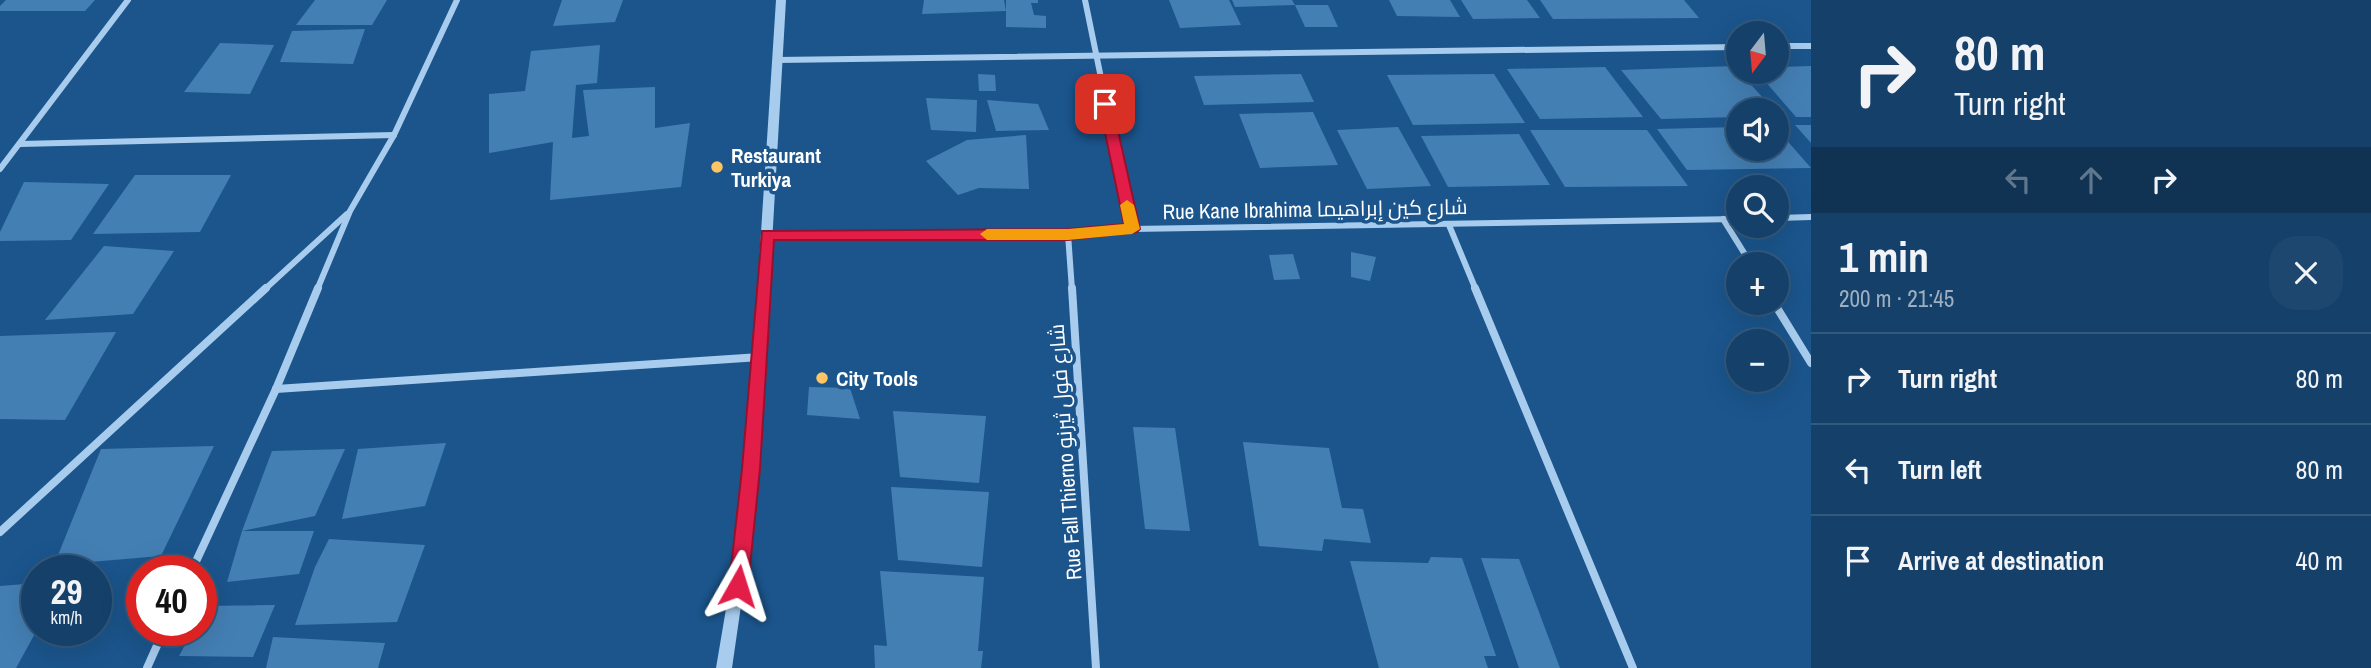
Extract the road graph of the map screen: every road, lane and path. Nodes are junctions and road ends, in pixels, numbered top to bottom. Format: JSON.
{"nodes":[{"id":1,"x":128,"y":0,"type":"edge"},
{"id":2,"x":457,"y":0,"type":"edge"},
{"id":3,"x":781,"y":0,"type":"edge"},
{"id":4,"x":1085,"y":0,"type":"edge"},
{"id":5,"x":1789,"y":46,"type":"edge"},
{"id":6,"x":1811,"y":46,"type":"edge"},
{"id":7,"x":1726,"y":47,"type":"edge"},
{"id":8,"x":1095,"y":54,"type":"junction"},
{"id":9,"x":777,"y":60,"type":"junction"},
{"id":10,"x":394,"y":135,"type":"junction"},
{"id":11,"x":20,"y":144,"type":"junction"},
{"id":12,"x":0,"y":169,"type":"edge"},
{"id":13,"x":350,"y":211,"type":"junction"},
{"id":14,"x":1811,"y":217,"type":"edge"},
{"id":15,"x":1789,"y":218,"type":"edge"},
{"id":16,"x":1723,"y":219,"type":"joint"},
{"id":17,"x":1449,"y":225,"type":"junction"},
{"id":18,"x":1132,"y":229,"type":"junction"},
{"id":19,"x":1068,"y":234,"type":"junction"},
{"id":20,"x":767,"y":235,"type":"junction"},
{"id":21,"x":1744,"y":252,"type":"edge"},
{"id":22,"x":1781,"y":315,"type":"edge"},
{"id":23,"x":760,"y":357,"type":"junction"},
{"id":24,"x":1811,"y":363,"type":"edge"},
{"id":25,"x":276,"y":389,"type":"junction"},
{"id":26,"x":0,"y":532,"type":"edge"},
{"id":27,"x":199,"y":555,"type":"edge"},
{"id":28,"x":156,"y":646,"type":"edge"},
{"id":29,"x":146,"y":668,"type":"edge"},
{"id":30,"x":724,"y":668,"type":"edge"},
{"id":31,"x":1097,"y":668,"type":"edge"},
{"id":32,"x":1633,"y":668,"type":"edge"}],
"edges":[{"from":1,"to":11,"type":"street"},
{"from":2,"to":10,"type":"street"},
{"from":3,"to":9,"type":"street"},
{"from":4,"to":8,"type":"street"},
{"from":5,"to":6,"type":"street"},
{"from":7,"to":8,"type":"street"},
{"from":8,"to":9,"type":"street"},
{"from":8,"to":18,"type":"street"},
{"from":9,"to":20,"type":"street"},
{"from":10,"to":11,"type":"street"},
{"from":10,"to":13,"type":"street"},
{"from":11,"to":12,"type":"street"},
{"from":13,"to":25,"type":"street"},
{"from":13,"to":26,"type":"street"},
{"from":14,"to":15,"type":"street"},
{"from":16,"to":17,"type":"street","name":"Rue Kane Ibrahima شارع كين إبراهيما"},
{"from":16,"to":21,"type":"street"},
{"from":17,"to":18,"type":"street","name":"Rue Kane Ibrahima شارع كين إبراهيما"},
{"from":17,"to":32,"type":"street"},
{"from":18,"to":19,"type":"street","name":"Rue Kane Ibrahima شارع كين إبراهيما"},
{"from":19,"to":20,"type":"street","name":"Rue Kane Ibrahima شارع كين إبراهيما"},
{"from":19,"to":31,"type":"street","name":"Rue Fall Thierno شارع فول ثيرنو"},
{"from":20,"to":23,"type":"street"},
{"from":22,"to":24,"type":"street"},
{"from":23,"to":25,"type":"street"},
{"from":23,"to":30,"type":"street"},
{"from":25,"to":27,"type":"street"},
{"from":28,"to":29,"type":"street"}]}
